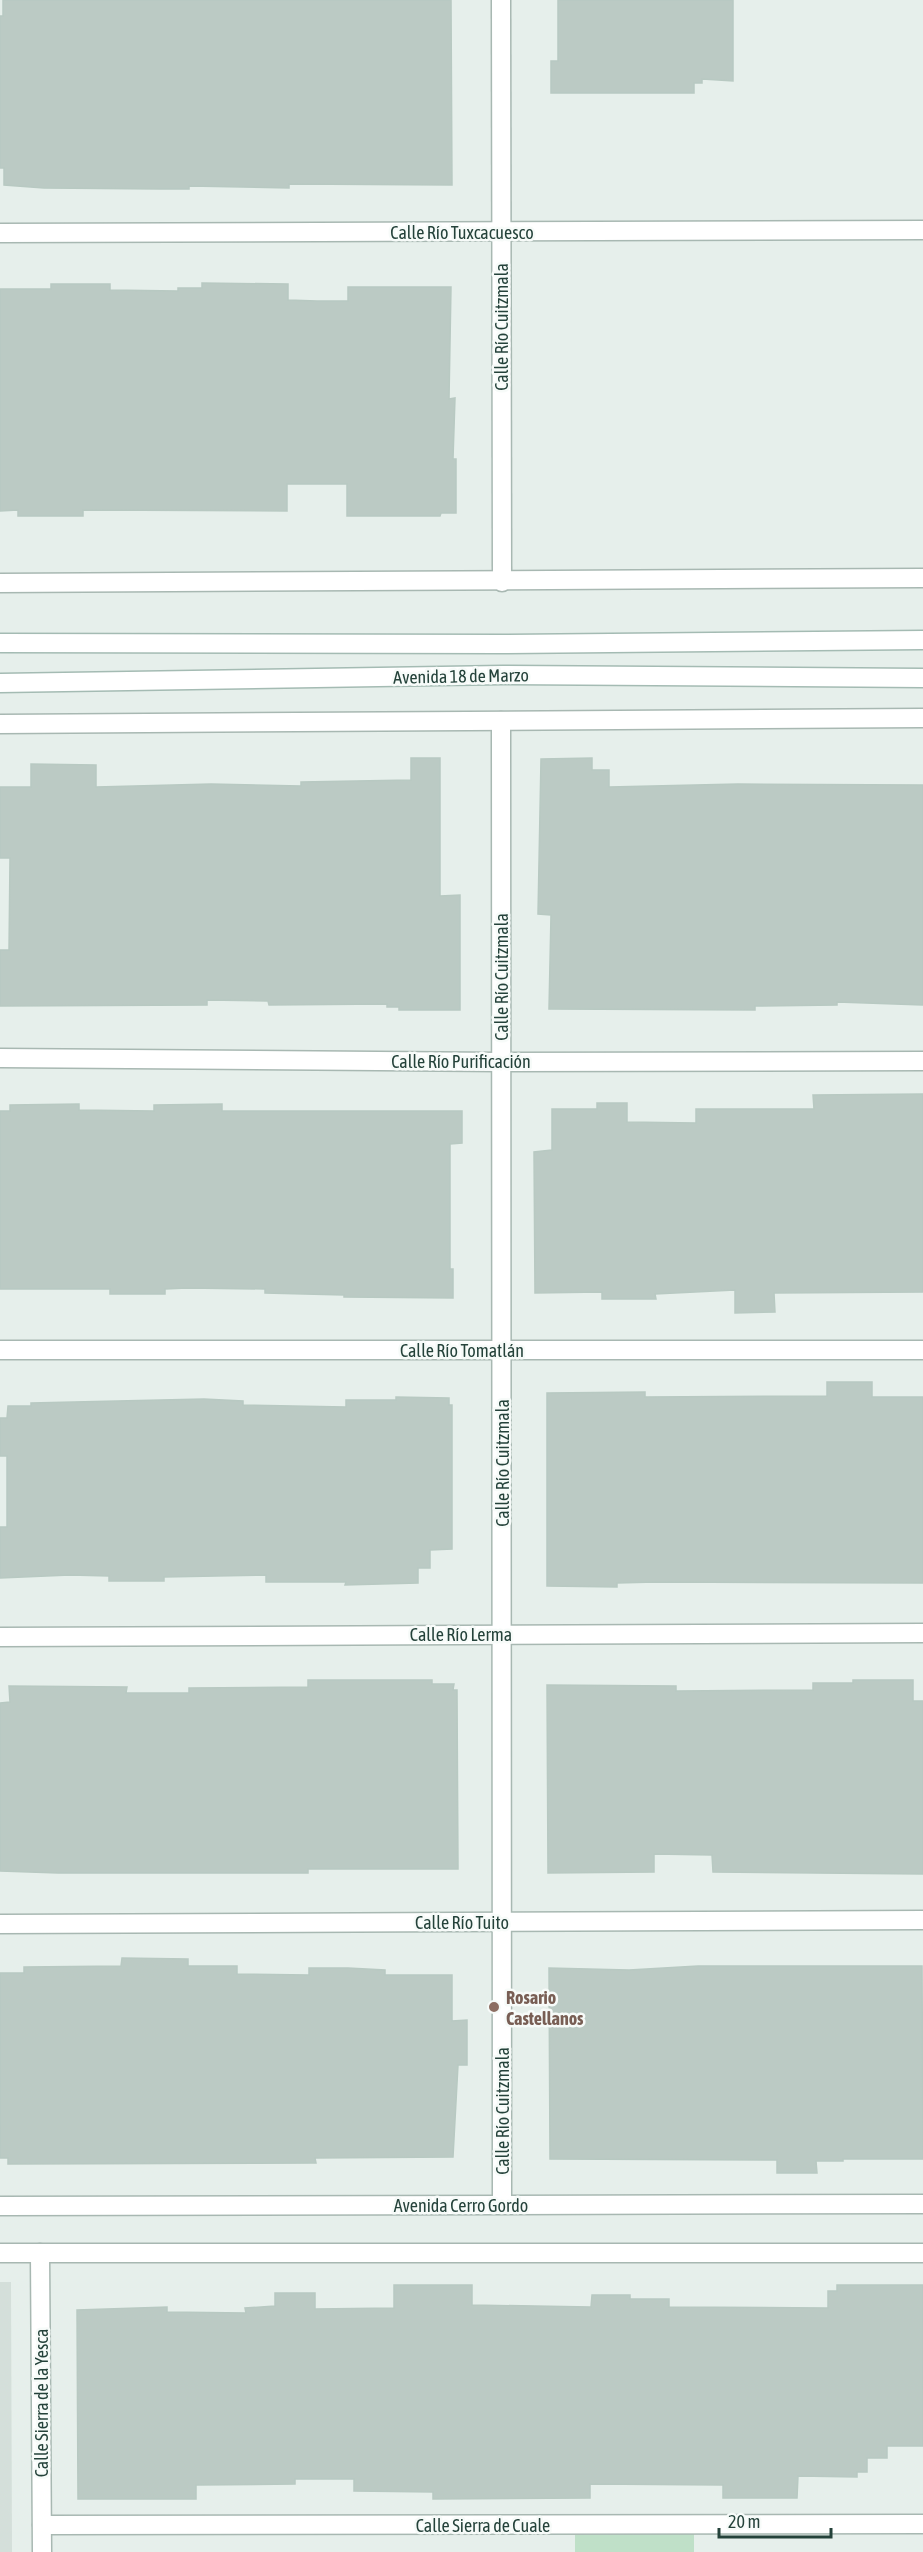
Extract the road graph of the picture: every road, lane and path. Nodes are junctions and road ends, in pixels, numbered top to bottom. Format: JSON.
{"nodes":[{"id":1,"x":501,"y":0,"type":"edge"},
{"id":2,"x":923,"y":230,"type":"edge"},
{"id":3,"x":500,"y":232,"type":"junction"},
{"id":4,"x":0,"y":233,"type":"edge"},
{"id":5,"x":923,"y":578,"type":"edge"},
{"id":6,"x":502,"y":582,"type":"junction"},
{"id":7,"x":0,"y":583,"type":"edge"},
{"id":8,"x":923,"y":640,"type":"edge"},
{"id":9,"x":0,"y":643,"type":"edge"},
{"id":10,"x":923,"y":678,"type":"edge"},
{"id":11,"x":0,"y":682,"type":"edge"},
{"id":12,"x":923,"y":718,"type":"edge"},
{"id":13,"x":501,"y":721,"type":"junction"},
{"id":14,"x":0,"y":724,"type":"edge"},
{"id":15,"x":0,"y":1058,"type":"edge"},
{"id":16,"x":923,"y":1061,"type":"edge"},
{"id":17,"x":501,"y":1062,"type":"junction"},
{"id":18,"x":0,"y":1350,"type":"edge"},
{"id":19,"x":501,"y":1350,"type":"junction"},
{"id":20,"x":923,"y":1350,"type":"edge"},
{"id":21,"x":923,"y":1633,"type":"edge"},
{"id":22,"x":502,"y":1634,"type":"junction"},
{"id":23,"x":0,"y":1637,"type":"edge"},
{"id":24,"x":923,"y":1920,"type":"edge"},
{"id":25,"x":502,"y":1922,"type":"junction"},
{"id":26,"x":0,"y":1924,"type":"edge"},
{"id":27,"x":923,"y":2204,"type":"edge"},
{"id":28,"x":502,"y":2205,"type":"junction"},
{"id":29,"x":0,"y":2206,"type":"edge"},
{"id":30,"x":0,"y":2253,"type":"edge"},
{"id":31,"x":40,"y":2253,"type":"junction"},
{"id":32,"x":923,"y":2253,"type":"edge"},
{"id":33,"x":923,"y":2524,"type":"edge"},
{"id":34,"x":42,"y":2525,"type":"junction"},
{"id":35,"x":42,"y":2552,"type":"edge"}],
"edges":[{"from":1,"to":3,"type":"street","name":"Calle Río Cuitzmala"},
{"from":2,"to":3,"type":"street","name":"Calle Río Tuxcacuesco"},
{"from":3,"to":4,"type":"street","name":"Calle Río Tuxcacuesco"},
{"from":3,"to":6,"type":"street","name":"Calle Río Cuitzmala"},
{"from":5,"to":6,"type":"street"},
{"from":6,"to":7,"type":"street"},
{"from":8,"to":9,"type":"street","name":"Avenida 18 de Marzo"},
{"from":10,"to":11,"type":"street","name":"Avenida 18 de Marzo"},
{"from":12,"to":13,"type":"street"},
{"from":13,"to":14,"type":"street"},
{"from":13,"to":17,"type":"street","name":"Calle Río Cuitzmala"},
{"from":15,"to":17,"type":"street","name":"Calle Río Purificación"},
{"from":16,"to":17,"type":"street","name":"Calle Río Purificación"},
{"from":17,"to":19,"type":"street","name":"Calle Río Cuitzmala"},
{"from":18,"to":19,"type":"street","name":"Calle Río Tomatlán"},
{"from":19,"to":20,"type":"street","name":"Calle Río Tomatlán"},
{"from":19,"to":22,"type":"street","name":"Calle Río Cuitzmala"},
{"from":21,"to":22,"type":"street","name":"Calle Río Lerma"},
{"from":22,"to":23,"type":"street","name":"Calle Río Lerma"},
{"from":22,"to":25,"type":"street","name":"Calle Río Cuitzmala"},
{"from":24,"to":25,"type":"street","name":"Calle Río Tuito"},
{"from":25,"to":26,"type":"street","name":"Calle Río Tuito"},
{"from":25,"to":28,"type":"street","name":"Calle Río Cuitzmala"},
{"from":27,"to":28,"type":"street","name":"Avenida Cerro Gordo"},
{"from":28,"to":29,"type":"street","name":"Avenida Cerro Gordo"},
{"from":30,"to":31,"type":"street"},
{"from":31,"to":32,"type":"street"},
{"from":31,"to":34,"type":"street","name":"Calle Sierra de la Yesca"},
{"from":33,"to":34,"type":"street","name":"Calle Sierra de Cuale"},
{"from":34,"to":35,"type":"street","name":"Calle Sierra de la Yesca"}]}
